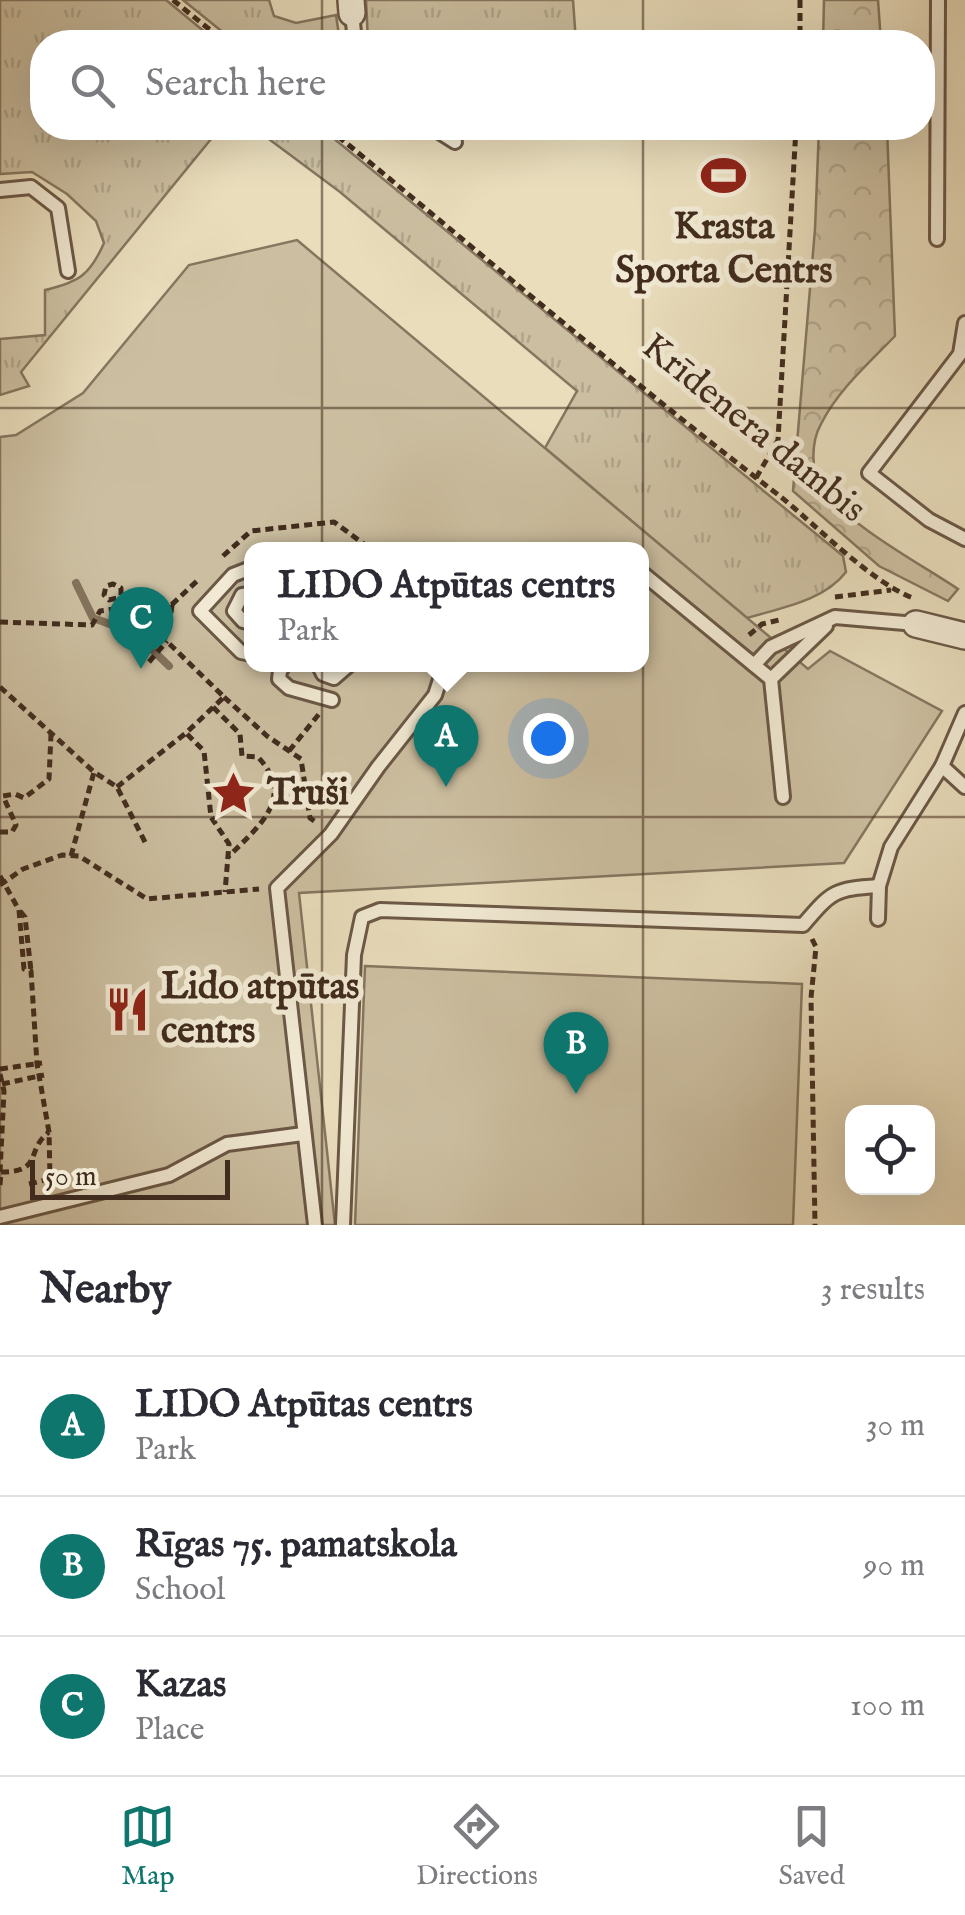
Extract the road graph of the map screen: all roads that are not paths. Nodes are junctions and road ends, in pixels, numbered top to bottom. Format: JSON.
{"nodes":[{"id":1,"x":938,"y":0,"type":"edge"},
{"id":2,"x":452,"y":140,"type":"edge"},
{"id":3,"x":455,"y":142,"type":"dead end"},
{"id":4,"x":0,"y":190,"type":"edge"},
{"id":5,"x":937,"y":239,"type":"dead end"},
{"id":6,"x":68,"y":271,"type":"dead end"},
{"id":7,"x":965,"y":323,"type":"edge"},
{"id":8,"x":965,"y":539,"type":"edge"},
{"id":9,"x":244,"y":570,"type":"edge"},
{"id":10,"x":649,"y":579,"type":"edge"},
{"id":11,"x":226,"y":582,"type":"junction"},
{"id":12,"x":244,"y":595,"type":"edge"},
{"id":13,"x":244,"y":597,"type":"edge"},
{"id":14,"x":922,"y":614,"type":"joint"},
{"id":15,"x":835,"y":617,"type":"junction"},
{"id":16,"x":244,"y":619,"type":"edge"},
{"id":17,"x":244,"y":621,"type":"edge"},
{"id":18,"x":223,"y":636,"type":"junction"},
{"id":19,"x":965,"y":636,"type":"edge"},
{"id":20,"x":244,"y":653,"type":"edge"},
{"id":21,"x":754,"y":665,"type":"junction"},
{"id":22,"x":280,"y":672,"type":"edge"},
{"id":23,"x":442,"y":672,"type":"edge"},
{"id":24,"x":771,"y":680,"type":"junction"},
{"id":25,"x":332,"y":700,"type":"dead end"},
{"id":26,"x":965,"y":714,"type":"edge"},
{"id":27,"x":942,"y":766,"type":"junction"},
{"id":28,"x":965,"y":786,"type":"edge"},
{"id":29,"x":784,"y":797,"type":"dead end"},
{"id":30,"x":879,"y":886,"type":"junction"},
{"id":31,"x":878,"y":920,"type":"dead end"},
{"id":32,"x":304,"y":1134,"type":"junction"},
{"id":33,"x":0,"y":1216,"type":"edge"},
{"id":34,"x":315,"y":1225,"type":"edge"},
{"id":35,"x":343,"y":1225,"type":"edge"}],
"edges":[{"from":1,"to":5,"type":"lane"},
{"from":2,"to":3,"type":"lane"},
{"from":4,"to":6,"type":"lane"},
{"from":7,"to":8,"type":"lane"},
{"from":9,"to":11,"type":"lane"},
{"from":10,"to":21,"type":"lane"},
{"from":11,"to":12,"type":"lane"},
{"from":11,"to":18,"type":"lane"},
{"from":13,"to":16,"type":"lane"},
{"from":14,"to":15,"type":"lane"},
{"from":14,"to":19,"type":"street"},
{"from":15,"to":21,"type":"lane"},
{"from":15,"to":24,"type":"lane"},
{"from":17,"to":18,"type":"lane"},
{"from":18,"to":20,"type":"lane"},
{"from":21,"to":24,"type":"lane"},
{"from":22,"to":25,"type":"lane"},
{"from":23,"to":32,"type":"lane"},
{"from":24,"to":29,"type":"lane"},
{"from":26,"to":27,"type":"lane"},
{"from":27,"to":28,"type":"lane"},
{"from":27,"to":30,"type":"lane"},
{"from":30,"to":31,"type":"lane"},
{"from":30,"to":35,"type":"lane"},
{"from":32,"to":33,"type":"lane"},
{"from":32,"to":34,"type":"lane"}]}
